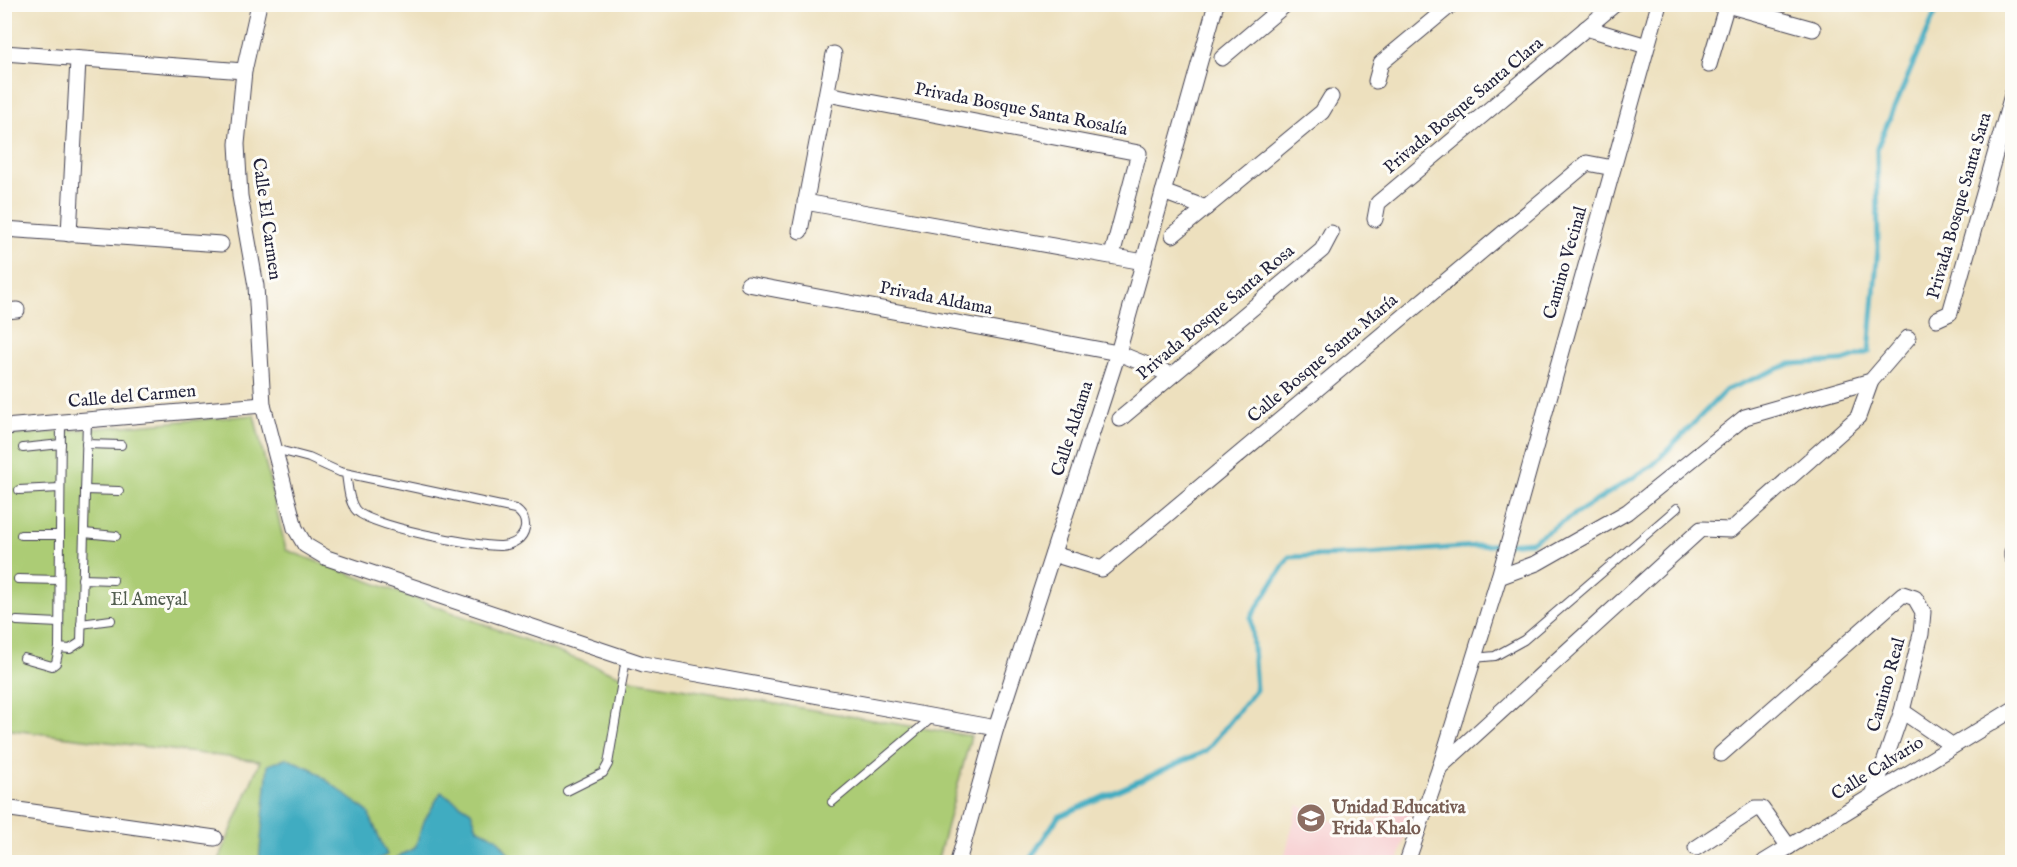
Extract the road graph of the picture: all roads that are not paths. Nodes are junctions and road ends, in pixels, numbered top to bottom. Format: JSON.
{"nodes":[{"id":1,"x":260,"y":4,"type":"edge"},
{"id":2,"x":1216,"y":4,"type":"edge"},
{"id":3,"x":1286,"y":4,"type":"edge"},
{"id":4,"x":1452,"y":4,"type":"edge"},
{"id":5,"x":1615,"y":4,"type":"edge"},
{"id":6,"x":1659,"y":4,"type":"edge"},
{"id":7,"x":1727,"y":5,"type":"edge"},
{"id":8,"x":1586,"y":28,"type":"junction"},
{"id":9,"x":1813,"y":29,"type":"dead end"},
{"id":10,"x":1647,"y":46,"type":"junction"},
{"id":11,"x":4,"y":53,"type":"edge"},
{"id":12,"x":834,"y":54,"type":"dead end"},
{"id":13,"x":1222,"y":58,"type":"dead end"},
{"id":14,"x":78,"y":60,"type":"junction"},
{"id":15,"x":1709,"y":65,"type":"dead end"},
{"id":16,"x":244,"y":70,"type":"junction"},
{"id":17,"x":1376,"y":81,"type":"dead end"},
{"id":18,"x":827,"y":94,"type":"junction"},
{"id":19,"x":2013,"y":96,"type":"edge"},
{"id":20,"x":1331,"y":97,"type":"dead end"},
{"id":21,"x":1613,"y":168,"type":"junction"},
{"id":22,"x":1163,"y":192,"type":"junction"},
{"id":23,"x":805,"y":202,"type":"junction"},
{"id":24,"x":1206,"y":208,"type":"junction"},
{"id":25,"x":1375,"y":219,"type":"dead end"},
{"id":26,"x":4,"y":229,"type":"edge"},
{"id":27,"x":800,"y":231,"type":"dead end"},
{"id":28,"x":1331,"y":233,"type":"dead end"},
{"id":29,"x":69,"y":234,"type":"junction"},
{"id":30,"x":1173,"y":235,"type":"dead end"},
{"id":31,"x":221,"y":244,"type":"dead end"},
{"id":32,"x":1112,"y":255,"type":"junction"},
{"id":33,"x":1137,"y":260,"type":"junction"},
{"id":34,"x":748,"y":284,"type":"dead end"},
{"id":35,"x":1937,"y":319,"type":"dead end"},
{"id":36,"x":1908,"y":338,"type":"dead end"},
{"id":37,"x":1118,"y":353,"type":"junction"},
{"id":38,"x":1172,"y":375,"type":"junction"},
{"id":39,"x":1871,"y":381,"type":"junction"},
{"id":40,"x":263,"y":405,"type":"junction"},
{"id":41,"x":1120,"y":419,"type":"dead end"},
{"id":42,"x":87,"y":420,"type":"junction"},
{"id":43,"x":61,"y":422,"type":"junction"},
{"id":44,"x":4,"y":427,"type":"edge"},
{"id":45,"x":61,"y":444,"type":"junction"},
{"id":46,"x":86,"y":444,"type":"junction"},
{"id":47,"x":121,"y":445,"type":"dead end"},
{"id":48,"x":23,"y":448,"type":"dead end"},
{"id":49,"x":274,"y":449,"type":"junction"},
{"id":50,"x":346,"y":474,"type":"junction"},
{"id":51,"x":60,"y":488,"type":"junction"},
{"id":52,"x":19,"y":490,"type":"dead end"},
{"id":53,"x":85,"y":490,"type":"junction"},
{"id":54,"x":119,"y":491,"type":"dead end"},
{"id":55,"x":1677,"y":508,"type":"dead end"},
{"id":56,"x":84,"y":533,"type":"junction"},
{"id":57,"x":21,"y":535,"type":"dead end"},
{"id":58,"x":60,"y":535,"type":"junction"},
{"id":59,"x":116,"y":536,"type":"dead end"},
{"id":60,"x":2013,"y":552,"type":"edge"},
{"id":61,"x":1053,"y":554,"type":"junction"},
{"id":62,"x":2013,"y":556,"type":"edge"},
{"id":63,"x":1499,"y":577,"type":"junction"},
{"id":64,"x":18,"y":579,"type":"dead end"},
{"id":65,"x":82,"y":579,"type":"junction"},
{"id":66,"x":60,"y":580,"type":"junction"},
{"id":67,"x":113,"y":580,"type":"dead end"},
{"id":68,"x":111,"y":620,"type":"dead end"},
{"id":69,"x":17,"y":621,"type":"dead end"},
{"id":70,"x":59,"y":623,"type":"junction"},
{"id":71,"x":81,"y":624,"type":"junction"},
{"id":72,"x":59,"y":648,"type":"junction"},
{"id":73,"x":24,"y":658,"type":"dead end"},
{"id":74,"x":626,"y":658,"type":"junction"},
{"id":75,"x":1474,"y":658,"type":"junction"},
{"id":76,"x":2013,"y":710,"type":"edge"},
{"id":77,"x":1902,"y":711,"type":"junction"},
{"id":78,"x":934,"y":716,"type":"junction"},
{"id":79,"x":996,"y":728,"type":"junction"},
{"id":80,"x":1953,"y":746,"type":"junction"},
{"id":81,"x":1720,"y":754,"type":"dead end"},
{"id":82,"x":1440,"y":767,"type":"junction"},
{"id":83,"x":567,"y":791,"type":"dead end"},
{"id":84,"x":1873,"y":795,"type":"junction"},
{"id":85,"x":832,"y":802,"type":"dead end"},
{"id":86,"x":4,"y":808,"type":"edge"},
{"id":87,"x":215,"y":838,"type":"dead end"},
{"id":88,"x":1789,"y":847,"type":"junction"},
{"id":89,"x":1696,"y":848,"type":"dead end"},
{"id":90,"x":958,"y":862,"type":"edge"},
{"id":91,"x":1407,"y":862,"type":"edge"},
{"id":92,"x":1764,"y":862,"type":"edge"}],
"edges":[{"from":1,"to":16,"type":"street","name":"Calle El Carmen"},
{"from":2,"to":22,"type":"street","name":"Calle Aldama"},
{"from":3,"to":13,"type":"street"},
{"from":4,"to":17,"type":"street"},
{"from":5,"to":8,"type":"street","name":"Privada Bosque Santa Clara"},
{"from":6,"to":10,"type":"street","name":"Camino Vecinal"},
{"from":7,"to":9,"type":"street"},
{"from":7,"to":15,"type":"street"},
{"from":8,"to":10,"type":"street"},
{"from":8,"to":25,"type":"street","name":"Privada Bosque Santa Clara"},
{"from":10,"to":21,"type":"street","name":"Camino Vecinal"},
{"from":11,"to":14,"type":"street"},
{"from":12,"to":18,"type":"street"},
{"from":14,"to":16,"type":"street"},
{"from":14,"to":29,"type":"street"},
{"from":16,"to":40,"type":"street","name":"Calle El Carmen"},
{"from":18,"to":23,"type":"street"},
{"from":18,"to":32,"type":"street","name":"Privada Bosque Santa Rosalía"},
{"from":19,"to":35,"type":"street","name":"Privada Bosque Santa Sara"},
{"from":20,"to":24,"type":"street"},
{"from":21,"to":61,"type":"street","name":"Calle Bosque Santa María"},
{"from":21,"to":63,"type":"street","name":"Camino Vecinal"},
{"from":22,"to":24,"type":"street"},
{"from":22,"to":33,"type":"street","name":"Calle Aldama"},
{"from":23,"to":27,"type":"street"},
{"from":23,"to":32,"type":"street"},
{"from":24,"to":30,"type":"street"},
{"from":26,"to":29,"type":"street"},
{"from":28,"to":38,"type":"street","name":"Privada Bosque Santa Rosa"},
{"from":29,"to":31,"type":"street"},
{"from":32,"to":33,"type":"street"},
{"from":33,"to":37,"type":"street","name":"Calle Aldama"},
{"from":34,"to":37,"type":"street","name":"Privada Aldama"},
{"from":36,"to":39,"type":"street"},
{"from":37,"to":38,"type":"street","name":"Privada Aldama"},
{"from":37,"to":61,"type":"street","name":"Calle Aldama"},
{"from":38,"to":41,"type":"street","name":"Privada Bosque Santa Rosa"},
{"from":39,"to":63,"type":"street"},
{"from":39,"to":82,"type":"street"},
{"from":40,"to":42,"type":"street","name":"Calle del Carmen"},
{"from":40,"to":49,"type":"street","name":"Calle El Carmen"},
{"from":42,"to":43,"type":"street","name":"Calle del Carmen"},
{"from":42,"to":46,"type":"lane"},
{"from":43,"to":44,"type":"street","name":"Calle del Carmen"},
{"from":43,"to":45,"type":"lane"},
{"from":45,"to":48,"type":"lane"},
{"from":45,"to":51,"type":"lane"},
{"from":46,"to":47,"type":"lane"},
{"from":46,"to":53,"type":"lane"},
{"from":49,"to":50,"type":"lane"},
{"from":49,"to":74,"type":"street","name":"Calle El Carmen"},
{"from":50,"to":50,"type":"lane"},
{"from":51,"to":52,"type":"lane"},
{"from":51,"to":58,"type":"lane"},
{"from":53,"to":54,"type":"lane"},
{"from":53,"to":56,"type":"lane"},
{"from":55,"to":75,"type":"lane"},
{"from":56,"to":59,"type":"lane"},
{"from":56,"to":65,"type":"lane"},
{"from":57,"to":58,"type":"lane"},
{"from":58,"to":66,"type":"lane"},
{"from":60,"to":62,"type":"street"},
{"from":61,"to":79,"type":"street","name":"Calle Aldama"},
{"from":63,"to":75,"type":"street"},
{"from":64,"to":66,"type":"lane"},
{"from":65,"to":67,"type":"lane"},
{"from":65,"to":71,"type":"lane"},
{"from":66,"to":70,"type":"lane"},
{"from":68,"to":71,"type":"lane"},
{"from":69,"to":70,"type":"lane"},
{"from":70,"to":72,"type":"lane"},
{"from":71,"to":72,"type":"lane"},
{"from":72,"to":73,"type":"lane"},
{"from":74,"to":78,"type":"street","name":"Calle El Carmen"},
{"from":74,"to":83,"type":"lane"},
{"from":75,"to":82,"type":"street"},
{"from":76,"to":80,"type":"street","name":"Calle Calvario"},
{"from":77,"to":80,"type":"street"},
{"from":77,"to":81,"type":"street","name":"Camino Real"},
{"from":77,"to":84,"type":"street","name":"Camino Real"},
{"from":78,"to":79,"type":"street","name":"Calle El Carmen"},
{"from":78,"to":85,"type":"lane"},
{"from":79,"to":90,"type":"street","name":"Calle Aldama"},
{"from":80,"to":84,"type":"street","name":"Calle Calvario"},
{"from":82,"to":91,"type":"street"},
{"from":84,"to":88,"type":"street","name":"Calle Calvario"},
{"from":86,"to":87,"type":"street"},
{"from":88,"to":89,"type":"street"},
{"from":88,"to":92,"type":"street","name":"Calle Calvario"}]}
